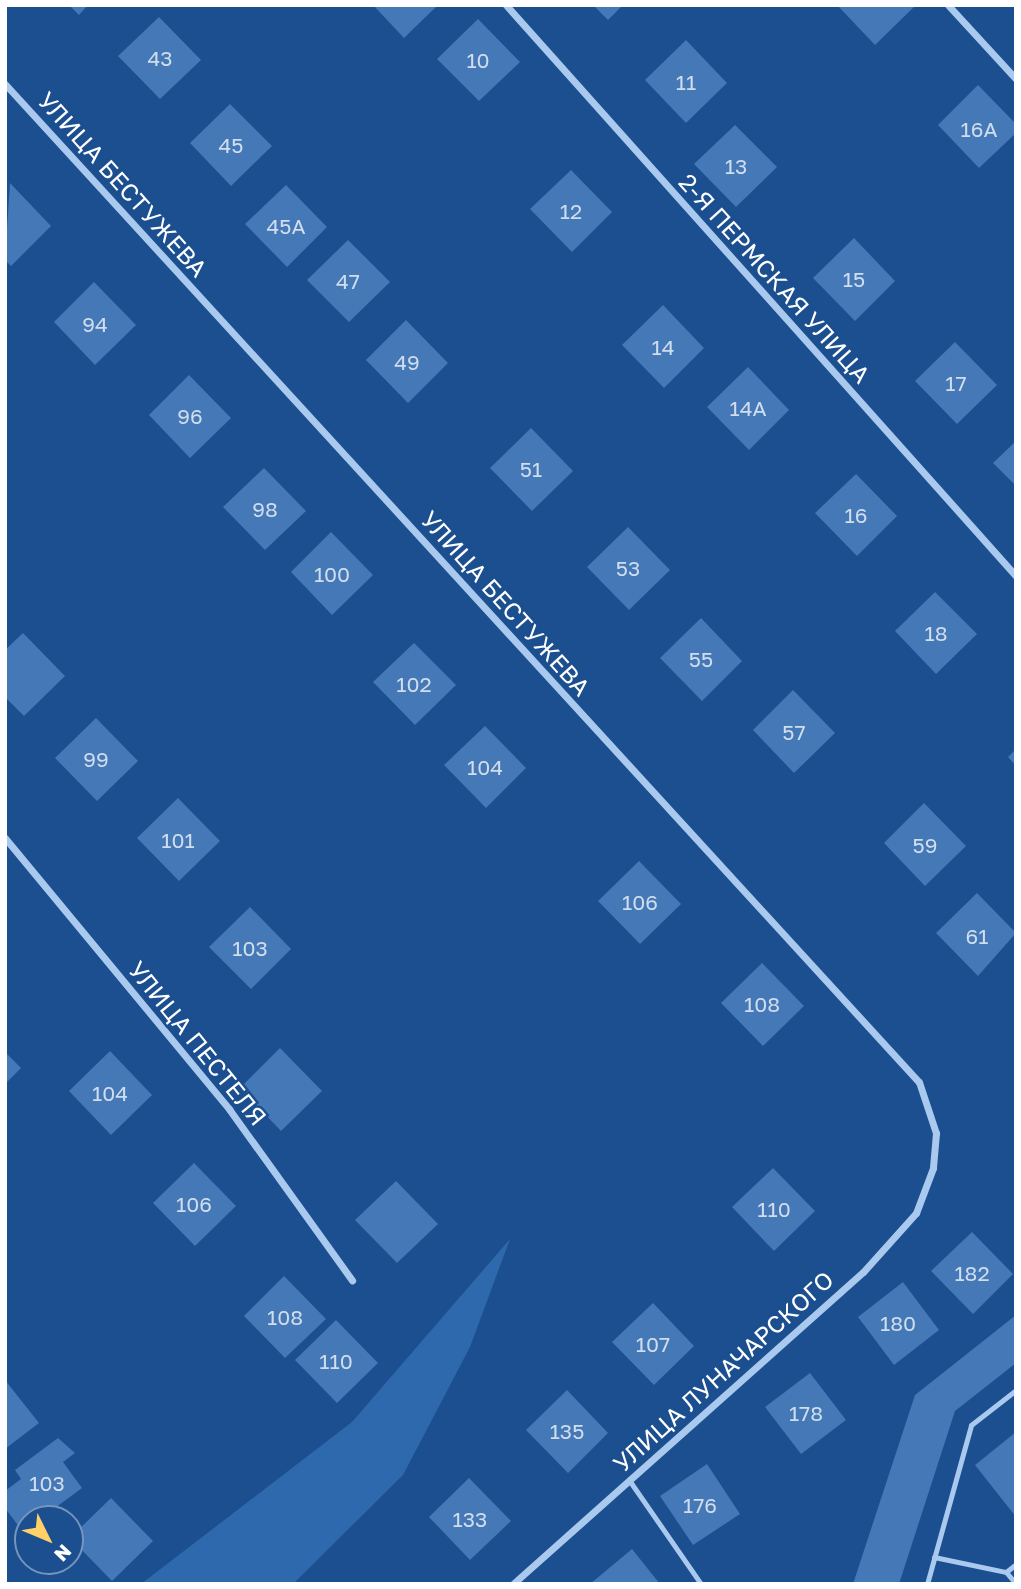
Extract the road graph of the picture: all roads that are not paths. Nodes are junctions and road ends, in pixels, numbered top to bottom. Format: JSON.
{"nodes":[{"id":1,"x":506,"y":5,"type":"edge"},
{"id":2,"x":948,"y":5,"type":"edge"},
{"id":3,"x":1016,"y":79,"type":"edge"},
{"id":4,"x":5,"y":84,"type":"edge"},
{"id":5,"x":1016,"y":576,"type":"edge"},
{"id":6,"x":5,"y":838,"type":"edge"},
{"id":7,"x":933,"y":1168,"type":"joint"},
{"id":8,"x":352,"y":1280,"type":"dead end"},
{"id":9,"x":1016,"y":1390,"type":"edge"},
{"id":10,"x":629,"y":1480,"type":"junction"},
{"id":11,"x":934,"y":1557,"type":"junction"},
{"id":12,"x":1016,"y":1564,"type":"edge"},
{"id":13,"x":1006,"y":1572,"type":"junction"},
{"id":14,"x":513,"y":1584,"type":"edge"},
{"id":15,"x":701,"y":1584,"type":"edge"},
{"id":16,"x":927,"y":1584,"type":"edge"},
{"id":17,"x":1016,"y":1584,"type":"edge"}],
"edges":[{"from":1,"to":5,"type":"street","name":"2-Я ПЕРМСКАЯ УЛИЦА"},
{"from":2,"to":3,"type":"street"},
{"from":4,"to":7,"type":"street","name":"УЛИЦА БЕСТУЖЕВА"},
{"from":6,"to":8,"type":"street","name":"УЛИЦА ПЕСТЕЛЯ"},
{"from":7,"to":10,"type":"street","name":"УЛИЦА ЛУНАЧАРСКОГО"},
{"from":9,"to":11,"type":"lane"},
{"from":10,"to":14,"type":"street","name":"УЛИЦА ЛУНАЧАРСКОГО"},
{"from":10,"to":15,"type":"lane"},
{"from":11,"to":13,"type":"lane"},
{"from":11,"to":16,"type":"lane"},
{"from":12,"to":13,"type":"lane"},
{"from":13,"to":17,"type":"lane"}]}
